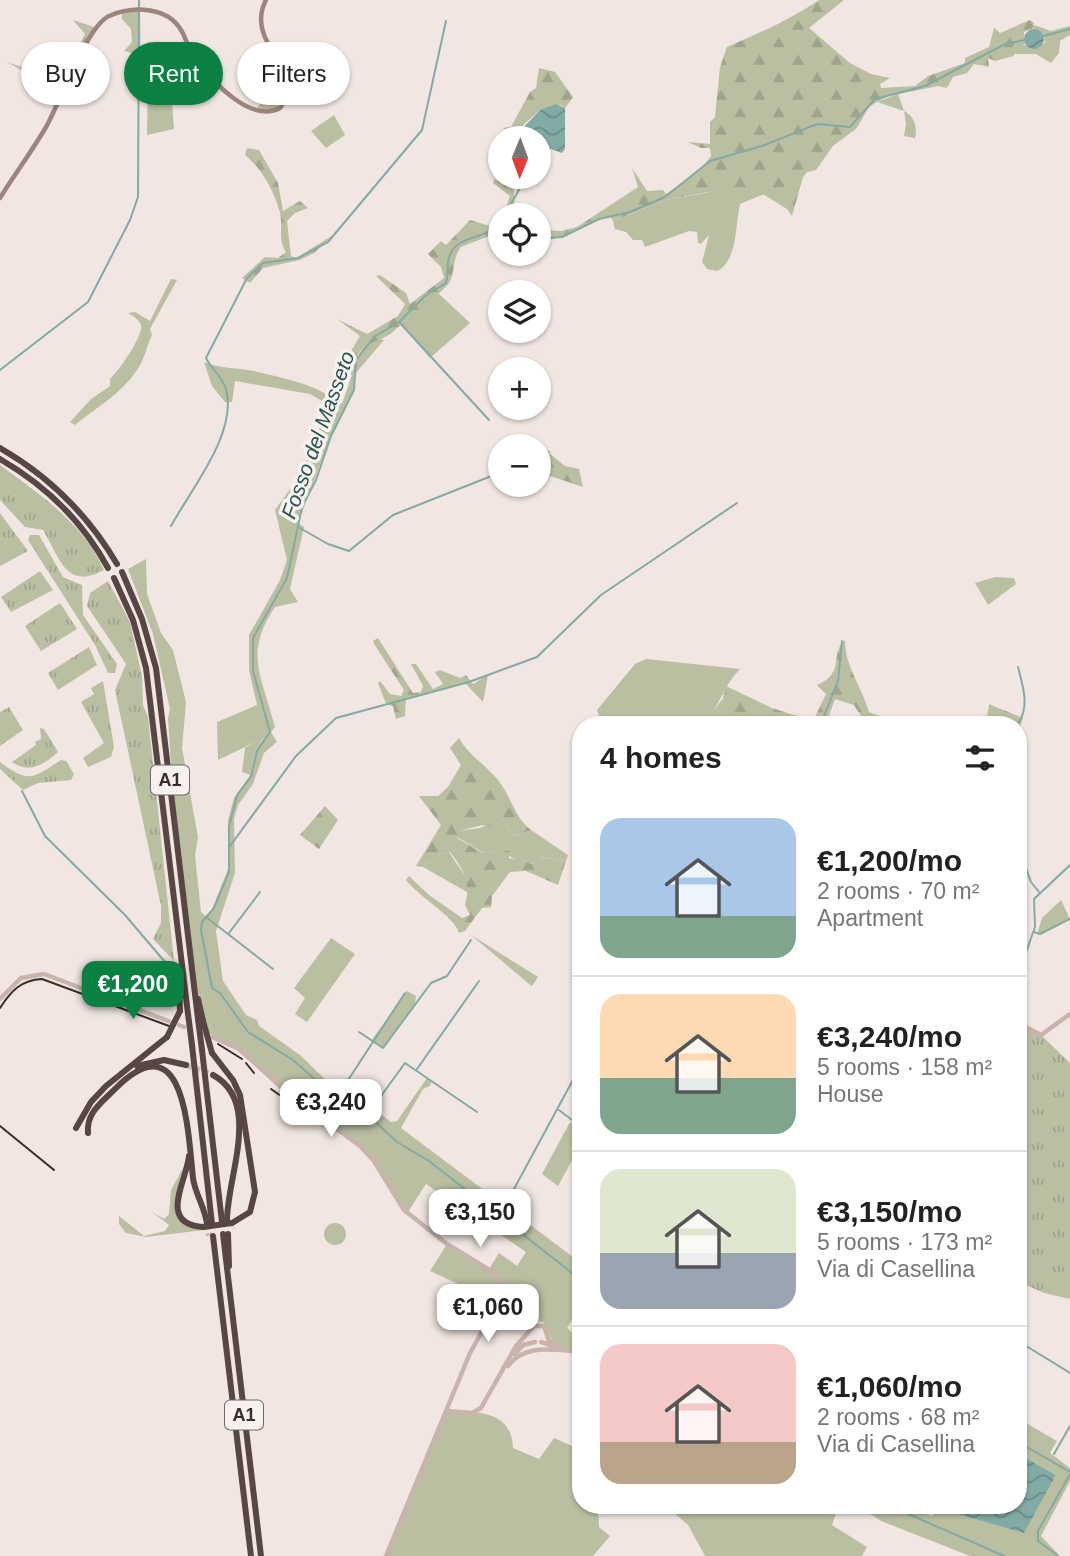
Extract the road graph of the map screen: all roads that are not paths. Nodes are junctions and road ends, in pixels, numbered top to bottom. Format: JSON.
{"nodes":[{"id":1,"x":266,"y":0,"type":"edge"},
{"id":2,"x":0,"y":198,"type":"edge"},
{"id":3,"x":0,"y":448,"type":"edge"},
{"id":4,"x":0,"y":458,"type":"edge"},
{"id":5,"x":117,"y":564,"type":"dead end"},
{"id":6,"x":108,"y":568,"type":"dead end"},
{"id":7,"x":122,"y":572,"type":"dead end"},
{"id":8,"x":114,"y":578,"type":"dead end"},
{"id":9,"x":179,"y":938,"type":"junction"},
{"id":10,"x":0,"y":999,"type":"edge"},
{"id":11,"x":1070,"y":1014,"type":"edge"},
{"id":12,"x":201,"y":1020,"type":"junction"},
{"id":13,"x":171,"y":1022,"type":"dead end"},
{"id":14,"x":1027,"y":1028,"type":"edge"},
{"id":15,"x":212,"y":1037,"type":"dead end"},
{"id":16,"x":186,"y":1065,"type":"tunnel mouth"},
{"id":17,"x":213,"y":1075,"type":"tunnel mouth"},
{"id":18,"x":106,"y":1086,"type":"junction"},
{"id":19,"x":76,"y":1128,"type":"dead end"},
{"id":20,"x":88,"y":1133,"type":"dead end"},
{"id":21,"x":188,"y":1143,"type":"junction"},
{"id":22,"x":227,"y":1222,"type":"junction"},
{"id":23,"x":208,"y":1225,"type":"junction"},
{"id":24,"x":225,"y":1234,"type":"dead end"},
{"id":25,"x":211,"y":1236,"type":"tunnel mouth"},
{"id":26,"x":530,"y":1329,"type":"junction"},
{"id":27,"x":546,"y":1337,"type":"junction"},
{"id":28,"x":538,"y":1342,"type":"junction"},
{"id":29,"x":560,"y":1348,"type":"junction"},
{"id":30,"x":572,"y":1351,"type":"joint"},
{"id":31,"x":509,"y":1363,"type":"junction"},
{"id":32,"x":494,"y":1387,"type":"junction"},
{"id":33,"x":447,"y":1411,"type":"junction"},
{"id":34,"x":251,"y":1556,"type":"edge"},
{"id":35,"x":261,"y":1556,"type":"edge"},
{"id":36,"x":386,"y":1556,"type":"edge"}],
"edges":[{"from":1,"to":2,"type":"main road"},
{"from":3,"to":5,"type":"highway"},
{"from":4,"to":6,"type":"highway"},
{"from":7,"to":12,"type":"highway","number":"A1"},
{"from":8,"to":9,"type":"highway","number":"A1"},
{"from":9,"to":18,"type":"highway","bridge":true},
{"from":9,"to":23,"type":"highway","number":"A1","bridge":true},
{"from":10,"to":13,"type":"street"},
{"from":11,"to":14,"type":"street"},
{"from":12,"to":22,"type":"highway","bridge":true},
{"from":12,"to":22,"type":"highway","bridge":true},
{"from":15,"to":33,"type":"street"},
{"from":16,"to":18,"type":"highway"},
{"from":17,"to":22,"type":"highway"},
{"from":18,"to":19,"type":"highway"},
{"from":20,"to":21,"type":"highway"},
{"from":21,"to":23,"type":"highway"},
{"from":21,"to":23,"type":"highway"},
{"from":22,"to":23,"type":"highway","bridge":true},
{"from":24,"to":35,"type":"highway","number":"A1"},
{"from":25,"to":34,"type":"highway","number":"A1"},
{"from":26,"to":27,"type":"street"},
{"from":26,"to":28,"type":"street"},
{"from":26,"to":32,"type":"street"},
{"from":27,"to":28,"type":"street"},
{"from":27,"to":29,"type":"street"},
{"from":28,"to":29,"type":"street"},
{"from":28,"to":31,"type":"street"},
{"from":29,"to":30,"type":"street"},
{"from":30,"to":31,"type":"street"},
{"from":31,"to":32,"type":"street"},
{"from":32,"to":33,"type":"street"},
{"from":33,"to":36,"type":"street"}]}
